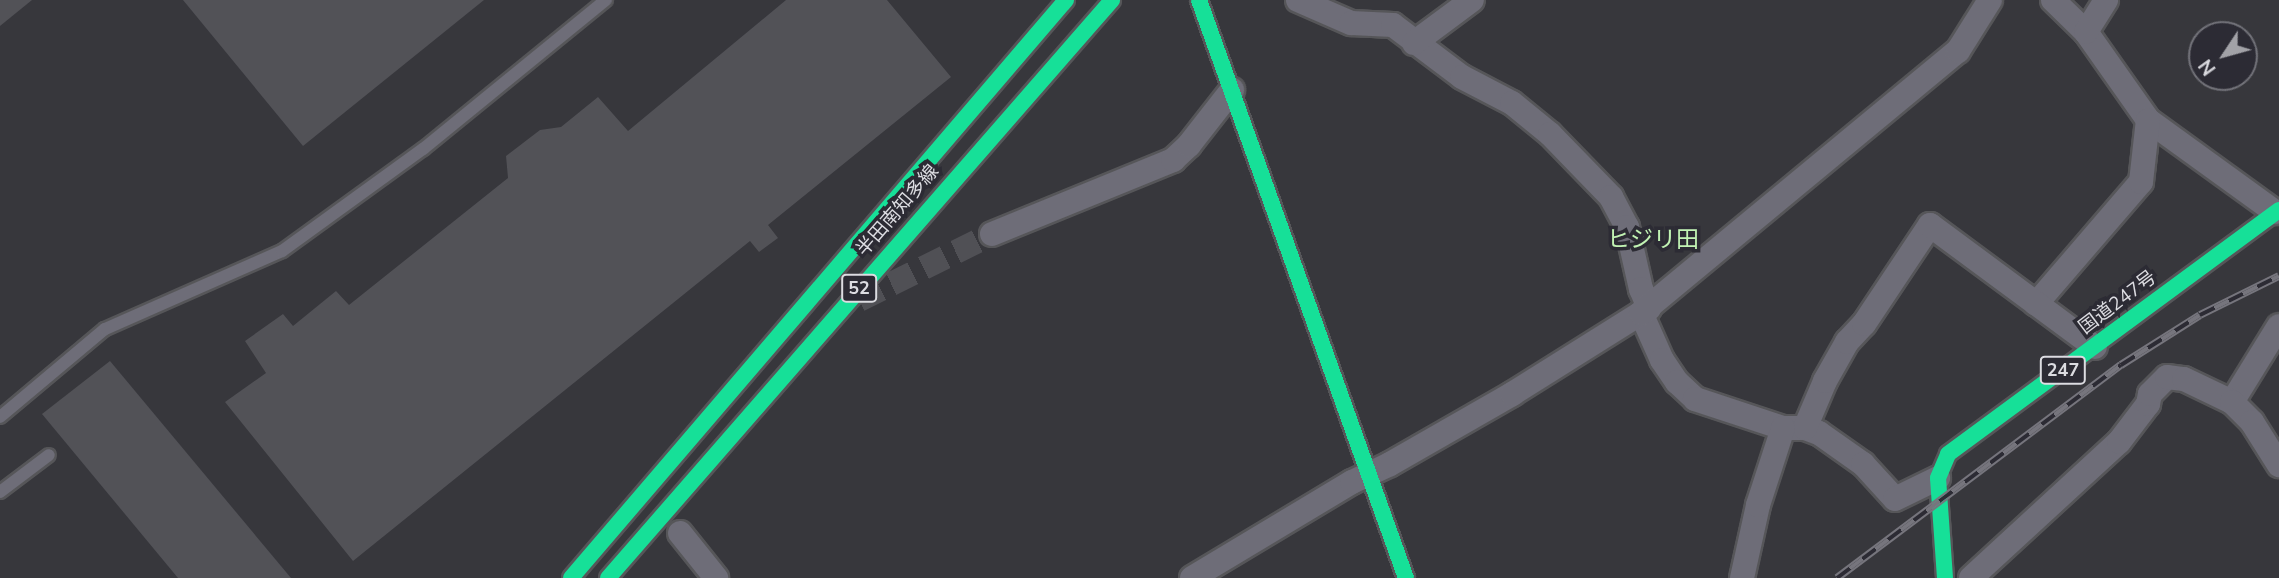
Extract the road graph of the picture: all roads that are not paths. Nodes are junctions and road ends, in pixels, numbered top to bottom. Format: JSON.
{"nodes":[{"id":1,"x":606,"y":0,"type":"edge"},
{"id":2,"x":1066,"y":0,"type":"edge"},
{"id":3,"x":1112,"y":0,"type":"edge"},
{"id":4,"x":1199,"y":0,"type":"edge"},
{"id":5,"x":1298,"y":0,"type":"edge"},
{"id":6,"x":1472,"y":0,"type":"edge"},
{"id":7,"x":1990,"y":0,"type":"edge"},
{"id":8,"x":2053,"y":0,"type":"edge"},
{"id":9,"x":2106,"y":0,"type":"edge"},
{"id":10,"x":2086,"y":32,"type":"junction"},
{"id":11,"x":1414,"y":43,"type":"junction"},
{"id":12,"x":1232,"y":90,"type":"junction"},
{"id":13,"x":2148,"y":121,"type":"junction"},
{"id":14,"x":2277,"y":211,"type":"edge"},
{"id":15,"x":992,"y":234,"type":"tunnel mouth"},
{"id":16,"x":2036,"y":304,"type":"junction"},
{"id":17,"x":1645,"y":310,"type":"junction"},
{"id":18,"x":2279,"y":326,"type":"edge"},
{"id":19,"x":2095,"y":347,"type":"junction"},
{"id":20,"x":2232,"y":402,"type":"junction"},
{"id":21,"x":0,"y":417,"type":"edge"},
{"id":22,"x":1794,"y":428,"type":"junction"},
{"id":23,"x":49,"y":455,"type":"dead end"},
{"id":24,"x":2279,"y":465,"type":"edge"},
{"id":25,"x":1370,"y":473,"type":"junction"},
{"id":26,"x":1938,"y":478,"type":"junction"},
{"id":27,"x":0,"y":492,"type":"edge"},
{"id":28,"x":680,"y":533,"type":"dead end"},
{"id":29,"x":571,"y":578,"type":"edge"},
{"id":30,"x":608,"y":578,"type":"edge"},
{"id":31,"x":716,"y":578,"type":"edge"},
{"id":32,"x":1192,"y":578,"type":"edge"},
{"id":33,"x":1406,"y":578,"type":"edge"},
{"id":34,"x":1742,"y":578,"type":"edge"},
{"id":35,"x":1945,"y":578,"type":"edge"},
{"id":36,"x":1970,"y":578,"type":"edge"}],
"edges":[{"from":1,"to":21,"type":"lane"},
{"from":2,"to":29,"type":"main road","name":"半田南知多線","number":"52"},
{"from":3,"to":30,"type":"main road","name":"半田南知多線","number":"52"},
{"from":4,"to":12,"type":"main road"},
{"from":5,"to":11,"type":"street"},
{"from":6,"to":11,"type":"street"},
{"from":7,"to":17,"type":"street"},
{"from":8,"to":10,"type":"street"},
{"from":9,"to":10,"type":"street"},
{"from":10,"to":13,"type":"street"},
{"from":11,"to":17,"type":"street"},
{"from":12,"to":15,"type":"street"},
{"from":12,"to":25,"type":"main road"},
{"from":13,"to":14,"type":"street"},
{"from":13,"to":16,"type":"street"},
{"from":14,"to":19,"type":"main road","name":"国道247号","number":"247"},
{"from":16,"to":19,"type":"street"},
{"from":16,"to":22,"type":"street"},
{"from":17,"to":22,"type":"street"},
{"from":17,"to":25,"type":"street"},
{"from":18,"to":20,"type":"street"},
{"from":19,"to":26,"type":"main road","name":"国道247号","number":"247"},
{"from":20,"to":24,"type":"street"},
{"from":20,"to":36,"type":"street"},
{"from":22,"to":26,"type":"street"},
{"from":22,"to":34,"type":"street"},
{"from":23,"to":27,"type":"lane"},
{"from":25,"to":32,"type":"street"},
{"from":25,"to":33,"type":"main road"},
{"from":26,"to":35,"type":"main road"},
{"from":28,"to":31,"type":"street"}]}
